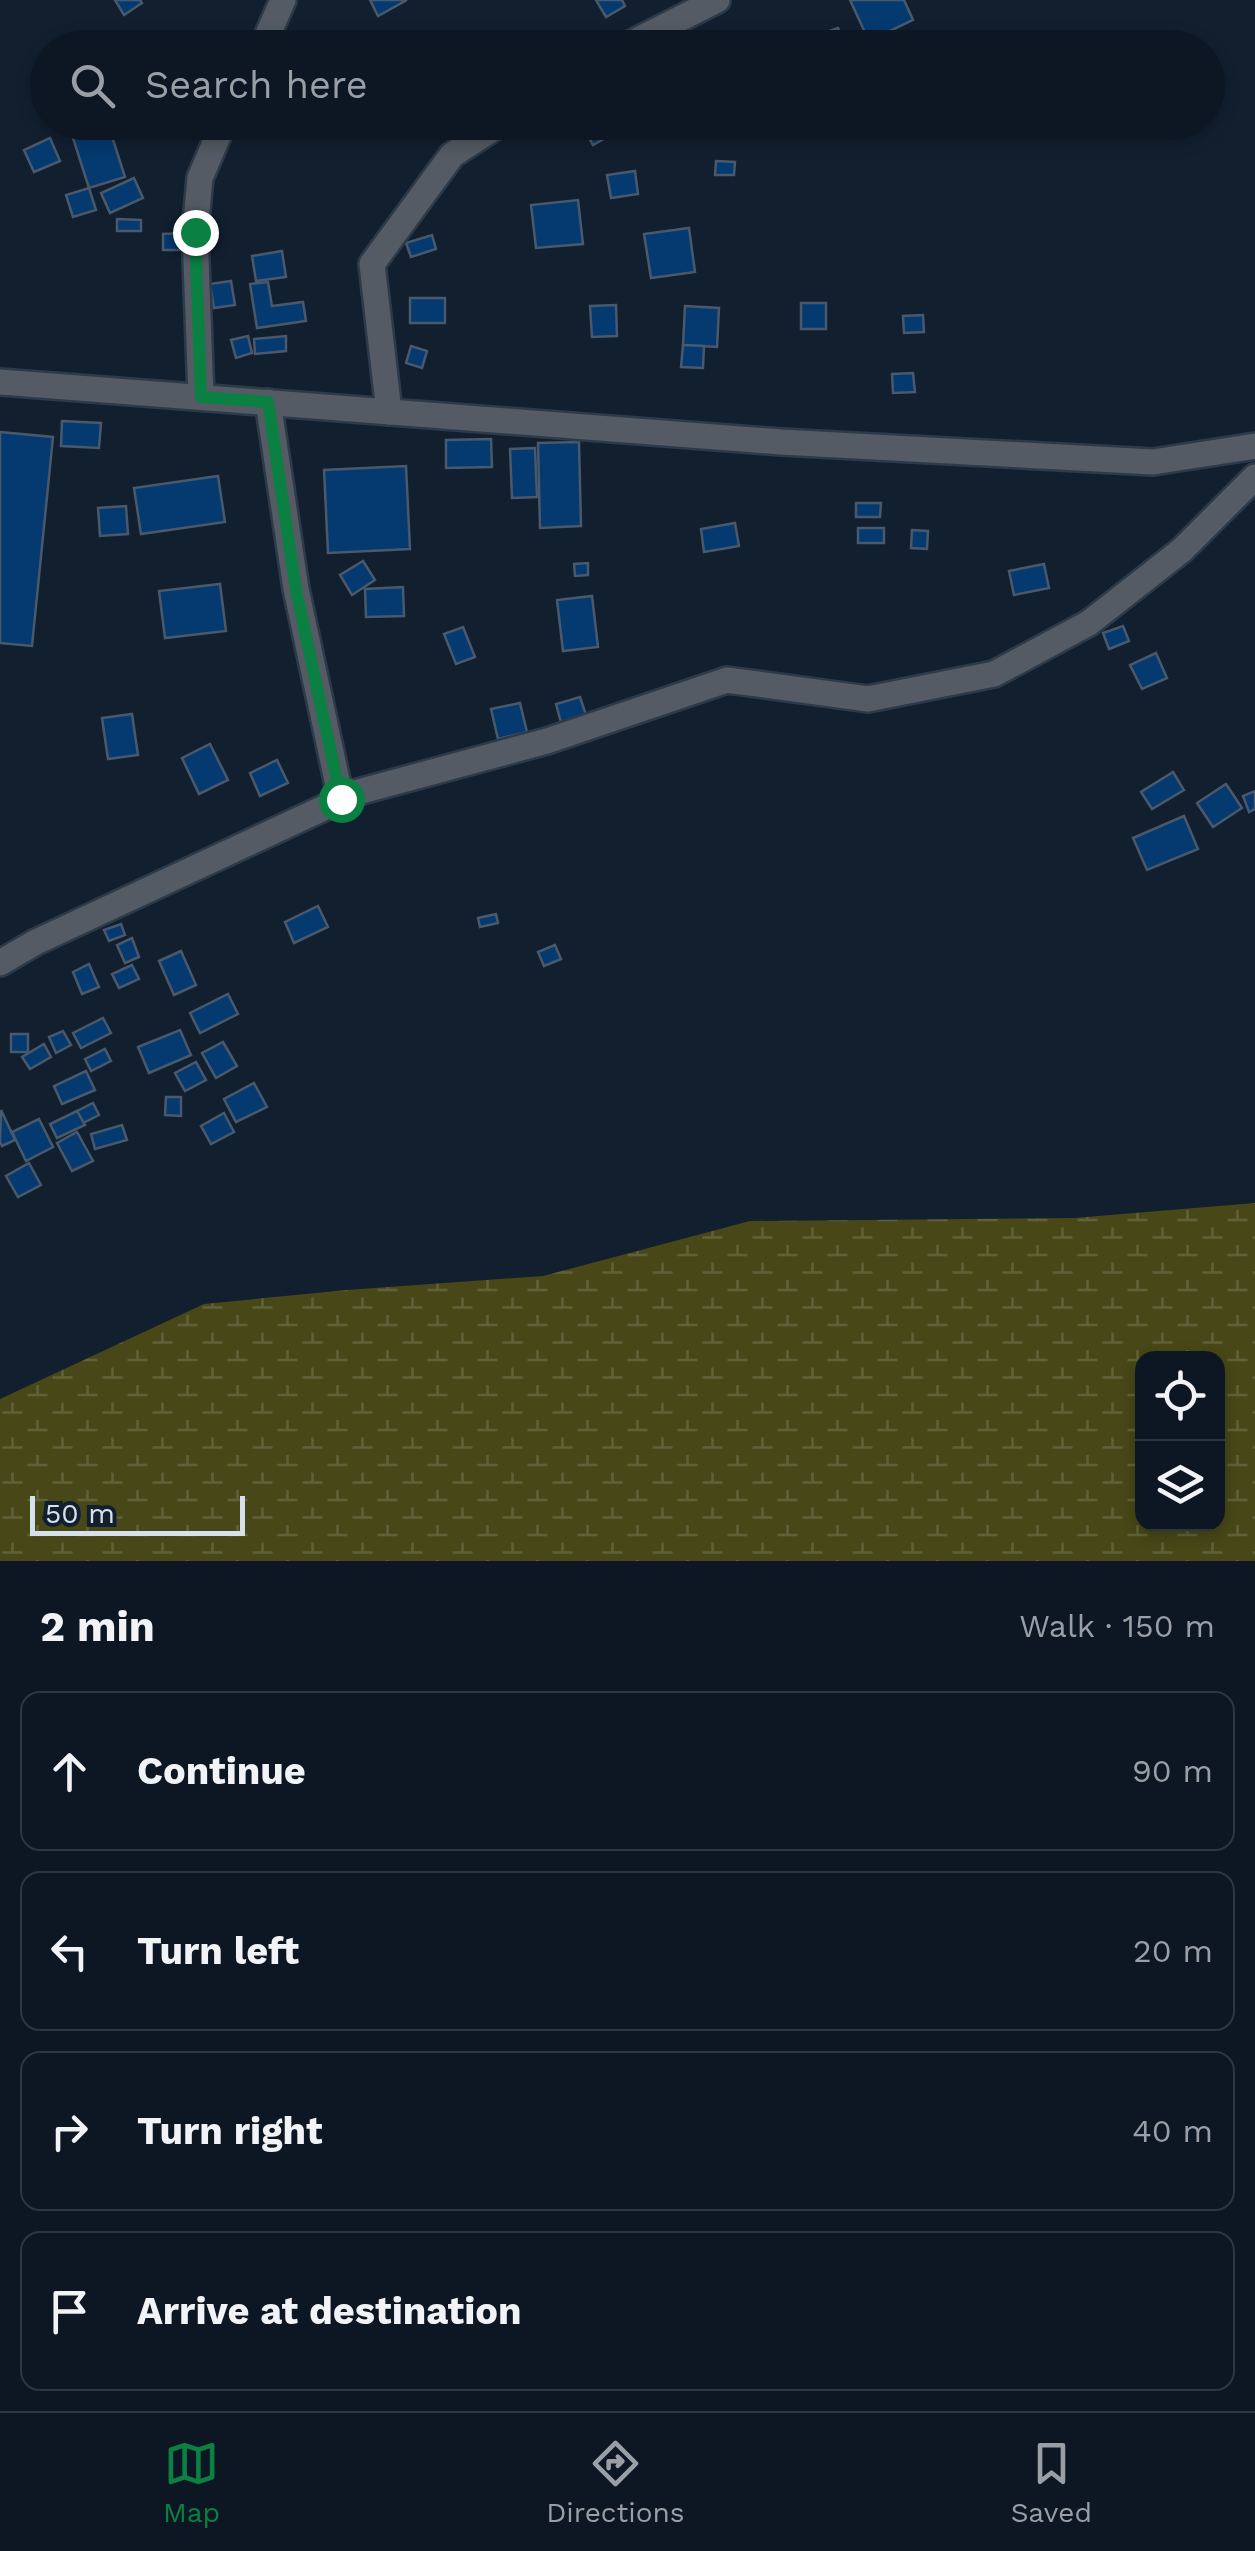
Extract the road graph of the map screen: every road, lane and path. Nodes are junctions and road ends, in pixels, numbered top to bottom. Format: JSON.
{"nodes":[{"id":1,"x":283,"y":0,"type":"edge"},
{"id":2,"x":717,"y":0,"type":"edge"},
{"id":3,"x":270,"y":30,"type":"edge"},
{"id":4,"x":658,"y":30,"type":"edge"},
{"id":5,"x":216,"y":140,"type":"edge"},
{"id":6,"x":475,"y":140,"type":"edge"},
{"id":7,"x":0,"y":382,"type":"edge"},
{"id":8,"x":201,"y":397,"type":"junction"},
{"id":9,"x":268,"y":402,"type":"junction"},
{"id":10,"x":389,"y":412,"type":"junction"},
{"id":11,"x":1255,"y":446,"type":"edge"},
{"id":12,"x":1255,"y":477,"type":"edge"},
{"id":13,"x":341,"y":799,"type":"junction"},
{"id":14,"x":0,"y":963,"type":"edge"}],
"edges":[{"from":1,"to":3,"type":"street"},
{"from":2,"to":4,"type":"street"},
{"from":5,"to":8,"type":"street"},
{"from":6,"to":10,"type":"street"},
{"from":7,"to":8,"type":"street"},
{"from":8,"to":9,"type":"street"},
{"from":9,"to":10,"type":"street"},
{"from":9,"to":13,"type":"street"},
{"from":10,"to":11,"type":"street"},
{"from":12,"to":13,"type":"street"},
{"from":13,"to":14,"type":"street"}]}
